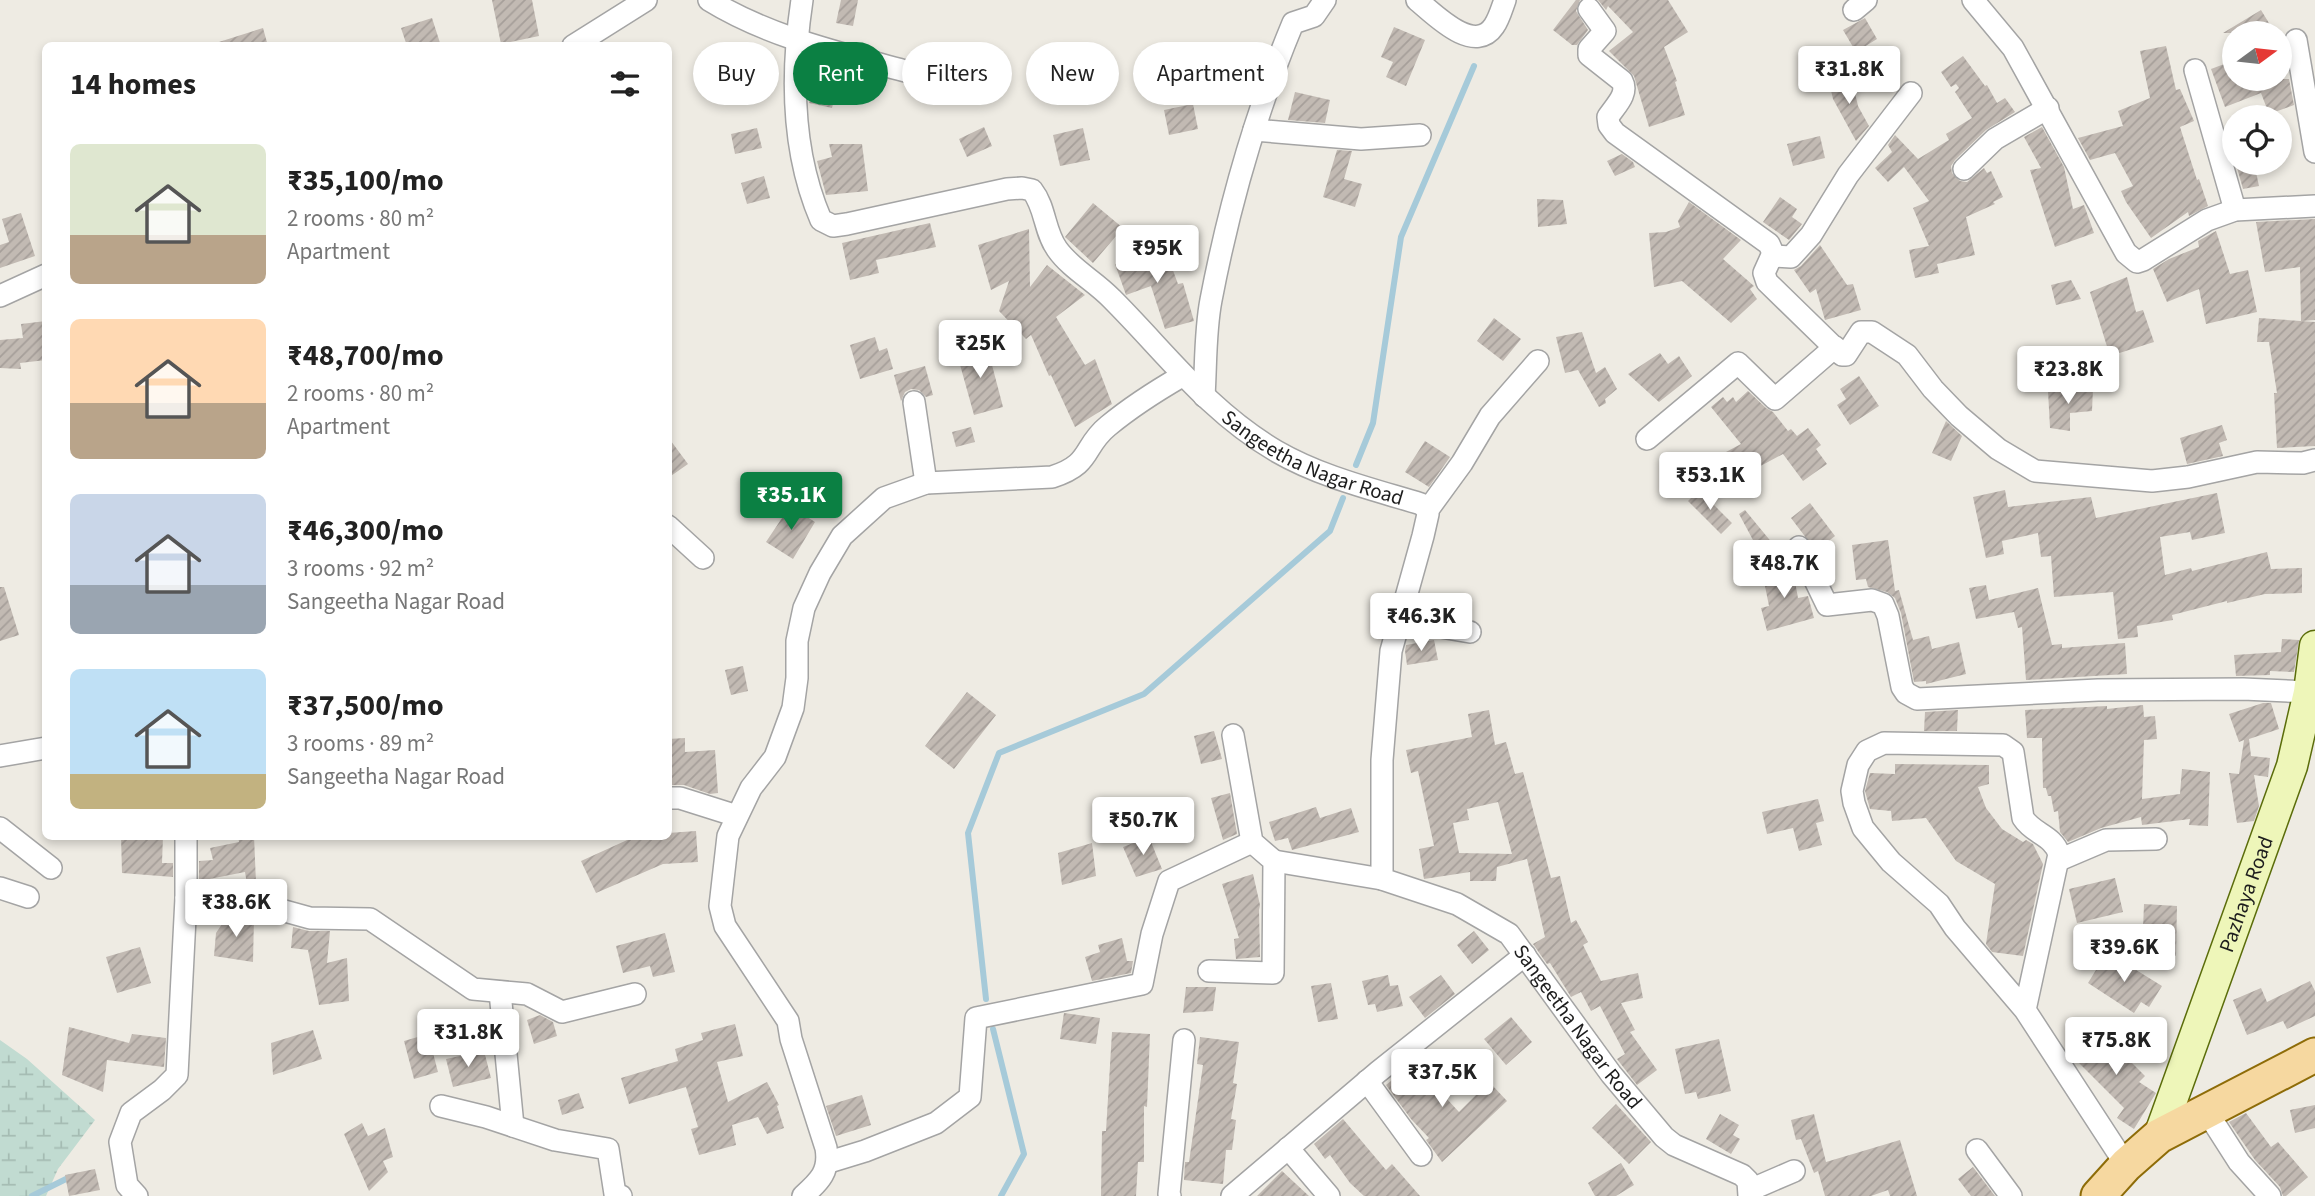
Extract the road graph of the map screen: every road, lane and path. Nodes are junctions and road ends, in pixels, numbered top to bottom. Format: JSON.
{"nodes":[{"id":1,"x":646,"y":0,"type":"edge"},
{"id":2,"x":709,"y":0,"type":"edge"},
{"id":3,"x":802,"y":0,"type":"edge"},
{"id":4,"x":1325,"y":0,"type":"edge"},
{"id":5,"x":1417,"y":0,"type":"edge"},
{"id":6,"x":1505,"y":0,"type":"edge"},
{"id":7,"x":1973,"y":0,"type":"edge"},
{"id":8,"x":1588,"y":9,"type":"dead end"},
{"id":9,"x":796,"y":40,"type":"junction"},
{"id":10,"x":2296,"y":40,"type":"dead end"},
{"id":11,"x":579,"y":42,"type":"edge"},
{"id":12,"x":902,"y":70,"type":"edge"},
{"id":13,"x":2196,"y":70,"type":"dead end"},
{"id":14,"x":1911,"y":93,"type":"dead end"},
{"id":15,"x":2048,"y":108,"type":"junction"},
{"id":16,"x":1254,"y":130,"type":"junction"},
{"id":17,"x":1420,"y":135,"type":"dead end"},
{"id":18,"x":2315,"y":152,"type":"edge"},
{"id":19,"x":1964,"y":169,"type":"dead end"},
{"id":20,"x":2315,"y":206,"type":"edge"},
{"id":21,"x":2235,"y":210,"type":"junction"},
{"id":22,"x":1772,"y":256,"type":"junction"},
{"id":23,"x":42,"y":277,"type":"edge"},
{"id":24,"x":0,"y":296,"type":"edge"},
{"id":25,"x":1835,"y":347,"type":"junction"},
{"id":26,"x":1538,"y":361,"type":"dead end"},
{"id":27,"x":1182,"y":376,"type":"junction"},
{"id":28,"x":1204,"y":396,"type":"junction"},
{"id":29,"x":914,"y":402,"type":"dead end"},
{"id":30,"x":1647,"y":439,"type":"dead end"},
{"id":31,"x":2315,"y":460,"type":"edge"},
{"id":32,"x":926,"y":483,"type":"junction"},
{"id":33,"x":1427,"y":511,"type":"junction"},
{"id":34,"x":672,"y":530,"type":"edge"},
{"id":35,"x":1799,"y":547,"type":"dead end"},
{"id":36,"x":704,"y":558,"type":"dead end"},
{"id":37,"x":1400,"y":620,"type":"junction"},
{"id":38,"x":1470,"y":632,"type":"dead end"},
{"id":39,"x":2315,"y":646,"type":"edge"},
{"id":40,"x":2309,"y":692,"type":"junction"},
{"id":41,"x":1233,"y":735,"type":"dead end"},
{"id":42,"x":42,"y":749,"type":"edge"},
{"id":43,"x":0,"y":756,"type":"edge"},
{"id":44,"x":672,"y":798,"type":"edge"},
{"id":45,"x":737,"y":816,"type":"junction"},
{"id":46,"x":0,"y":828,"type":"edge"},
{"id":47,"x":2156,"y":839,"type":"dead end"},
{"id":48,"x":186,"y":840,"type":"edge"},
{"id":49,"x":1252,"y":842,"type":"junction"},
{"id":50,"x":2059,"y":860,"type":"junction"},
{"id":51,"x":1275,"y":861,"type":"junction"},
{"id":52,"x":51,"y":868,"type":"dead end"},
{"id":53,"x":1382,"y":878,"type":"junction"},
{"id":54,"x":0,"y":888,"type":"edge"},
{"id":55,"x":28,"y":897,"type":"dead end"},
{"id":56,"x":186,"y":898,"type":"junction"},
{"id":57,"x":1525,"y":955,"type":"junction"},
{"id":58,"x":1209,"y":971,"type":"dead end"},
{"id":59,"x":500,"y":992,"type":"junction"},
{"id":60,"x":635,"y":995,"type":"dead end"},
{"id":61,"x":2025,"y":1010,"type":"junction"},
{"id":62,"x":1184,"y":1041,"type":"dead end"},
{"id":63,"x":2315,"y":1055,"type":"edge"},
{"id":64,"x":1367,"y":1081,"type":"junction"},
{"id":65,"x":441,"y":1106,"type":"dead end"},
{"id":66,"x":2207,"y":1112,"type":"junction"},
{"id":67,"x":513,"y":1126,"type":"junction"},
{"id":68,"x":2159,"y":1136,"type":"junction"},
{"id":69,"x":1288,"y":1148,"type":"junction"},
{"id":70,"x":1977,"y":1150,"type":"dead end"},
{"id":71,"x":1421,"y":1155,"type":"dead end"},
{"id":72,"x":829,"y":1162,"type":"junction"},
{"id":73,"x":2126,"y":1165,"type":"junction"},
{"id":74,"x":1794,"y":1171,"type":"dead end"},
{"id":75,"x":128,"y":1192,"type":"edge"},
{"id":76,"x":1749,"y":1193,"type":"edge"},
{"id":77,"x":621,"y":1196,"type":"edge"},
{"id":78,"x":803,"y":1196,"type":"edge"},
{"id":79,"x":1170,"y":1196,"type":"edge"},
{"id":80,"x":1232,"y":1196,"type":"edge"},
{"id":81,"x":1329,"y":1196,"type":"edge"},
{"id":82,"x":2011,"y":1196,"type":"edge"},
{"id":83,"x":2098,"y":1196,"type":"edge"},
{"id":84,"x":2270,"y":1196,"type":"edge"}],
"edges":[{"from":1,"to":11,"type":"street"},
{"from":2,"to":9,"type":"street"},
{"from":3,"to":9,"type":"street","name":"Sangeetha Nagar Road"},
{"from":4,"to":16,"type":"street"},
{"from":5,"to":6,"type":"street"},
{"from":7,"to":15,"type":"street"},
{"from":8,"to":22,"type":"street"},
{"from":9,"to":12,"type":"street"},
{"from":9,"to":27,"type":"street","name":"Sangeetha Nagar Road"},
{"from":10,"to":18,"type":"street"},
{"from":13,"to":21,"type":"street"},
{"from":14,"to":22,"type":"street"},
{"from":15,"to":19,"type":"street"},
{"from":15,"to":21,"type":"street"},
{"from":16,"to":17,"type":"street"},
{"from":16,"to":28,"type":"street"},
{"from":20,"to":21,"type":"street"},
{"from":22,"to":25,"type":"street"},
{"from":23,"to":24,"type":"street"},
{"from":25,"to":30,"type":"street"},
{"from":25,"to":31,"type":"street"},
{"from":26,"to":33,"type":"street"},
{"from":27,"to":28,"type":"street","name":"Sangeetha Nagar Road"},
{"from":27,"to":32,"type":"street"},
{"from":28,"to":33,"type":"street","name":"Sangeetha Nagar Road"},
{"from":29,"to":32,"type":"street"},
{"from":32,"to":45,"type":"street"},
{"from":33,"to":37,"type":"street","name":"Sangeetha Nagar Road"},
{"from":34,"to":36,"type":"street"},
{"from":35,"to":40,"type":"street"},
{"from":37,"to":38,"type":"street"},
{"from":37,"to":53,"type":"street","name":"Sangeetha Nagar Road"},
{"from":39,"to":40,"type":"street","name":"Pazhaya Road"},
{"from":40,"to":68,"type":"street","name":"Pazhaya Road"},
{"from":41,"to":49,"type":"street"},
{"from":42,"to":43,"type":"street"},
{"from":44,"to":45,"type":"street"},
{"from":45,"to":72,"type":"street"},
{"from":46,"to":52,"type":"street"},
{"from":47,"to":50,"type":"street"},
{"from":48,"to":56,"type":"street"},
{"from":49,"to":51,"type":"street"},
{"from":49,"to":72,"type":"street"},
{"from":50,"to":61,"type":"street"},
{"from":50,"to":61,"type":"street"},
{"from":51,"to":53,"type":"street"},
{"from":51,"to":58,"type":"street"},
{"from":53,"to":57,"type":"street","name":"Sangeetha Nagar Road"},
{"from":54,"to":55,"type":"street"},
{"from":56,"to":59,"type":"street"},
{"from":56,"to":75,"type":"street"},
{"from":57,"to":64,"type":"street"},
{"from":57,"to":76,"type":"street","name":"Sangeetha Nagar Road"},
{"from":59,"to":60,"type":"street"},
{"from":59,"to":67,"type":"street"},
{"from":61,"to":73,"type":"street"},
{"from":62,"to":79,"type":"street"},
{"from":63,"to":66,"type":"main road"},
{"from":64,"to":69,"type":"street"},
{"from":64,"to":71,"type":"street"},
{"from":65,"to":67,"type":"street"},
{"from":66,"to":68,"type":"main road"},
{"from":66,"to":84,"type":"street"},
{"from":67,"to":77,"type":"street"},
{"from":68,"to":73,"type":"main road"},
{"from":69,"to":80,"type":"street"},
{"from":69,"to":81,"type":"street"},
{"from":70,"to":82,"type":"street"},
{"from":72,"to":78,"type":"street"},
{"from":73,"to":83,"type":"main road"},
{"from":74,"to":76,"type":"street"}]}
